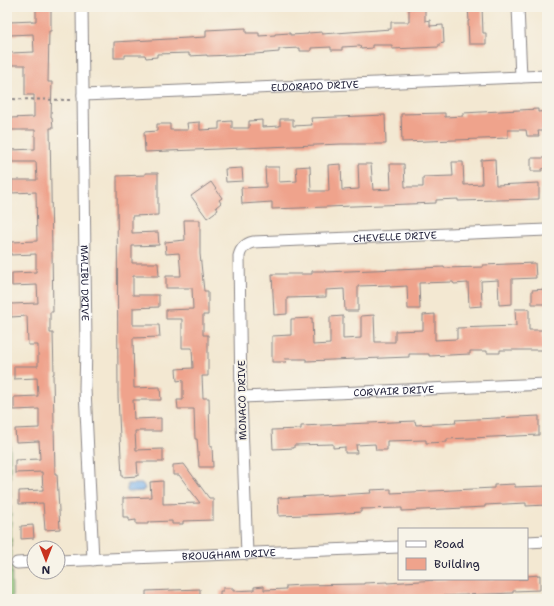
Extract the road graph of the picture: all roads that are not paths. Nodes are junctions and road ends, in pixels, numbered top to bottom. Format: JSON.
{"nodes":[{"id":1,"x":82,"y":7,"type":"edge"},
{"id":2,"x":518,"y":7,"type":"edge"},
{"id":3,"x":547,"y":76,"type":"edge"},
{"id":4,"x":521,"y":77,"type":"junction"},
{"id":5,"x":79,"y":98,"type":"junction"},
{"id":6,"x":547,"y":230,"type":"edge"},
{"id":7,"x":243,"y":247,"type":"joint"},
{"id":8,"x":547,"y":384,"type":"edge"},
{"id":9,"x":241,"y":397,"type":"junction"},
{"id":10,"x":547,"y":541,"type":"edge"},
{"id":11,"x":528,"y":542,"type":"edge"},
{"id":12,"x":398,"y":548,"type":"edge"},
{"id":13,"x":247,"y":554,"type":"junction"},
{"id":14,"x":93,"y":560,"type":"junction"},
{"id":15,"x":66,"y":561,"type":"edge"},
{"id":16,"x":26,"y":562,"type":"edge"},
{"id":17,"x":17,"y":563,"type":"dead end"}],
"edges":[{"from":1,"to":5,"type":"street","name":"MALIBU DRIVE"},
{"from":2,"to":4,"type":"street"},
{"from":3,"to":4,"type":"street","name":"ELDORADO DRIVE"},
{"from":4,"to":5,"type":"street","name":"ELDORADO DRIVE"},
{"from":5,"to":14,"type":"street","name":"MALIBU DRIVE"},
{"from":6,"to":7,"type":"street","name":"CHEVELLE DRIVE"},
{"from":7,"to":9,"type":"street","name":"MONACO DRIVE"},
{"from":8,"to":9,"type":"street","name":"CORVAIR DRIVE"},
{"from":9,"to":13,"type":"street","name":"MONACO DRIVE"},
{"from":10,"to":11,"type":"street"},
{"from":12,"to":13,"type":"street","name":"BROUGHAM DRIVE"},
{"from":13,"to":14,"type":"street","name":"BROUGHAM DRIVE"},
{"from":14,"to":15,"type":"street","name":"BROUGHAM DRIVE"},
{"from":16,"to":17,"type":"street"}]}
